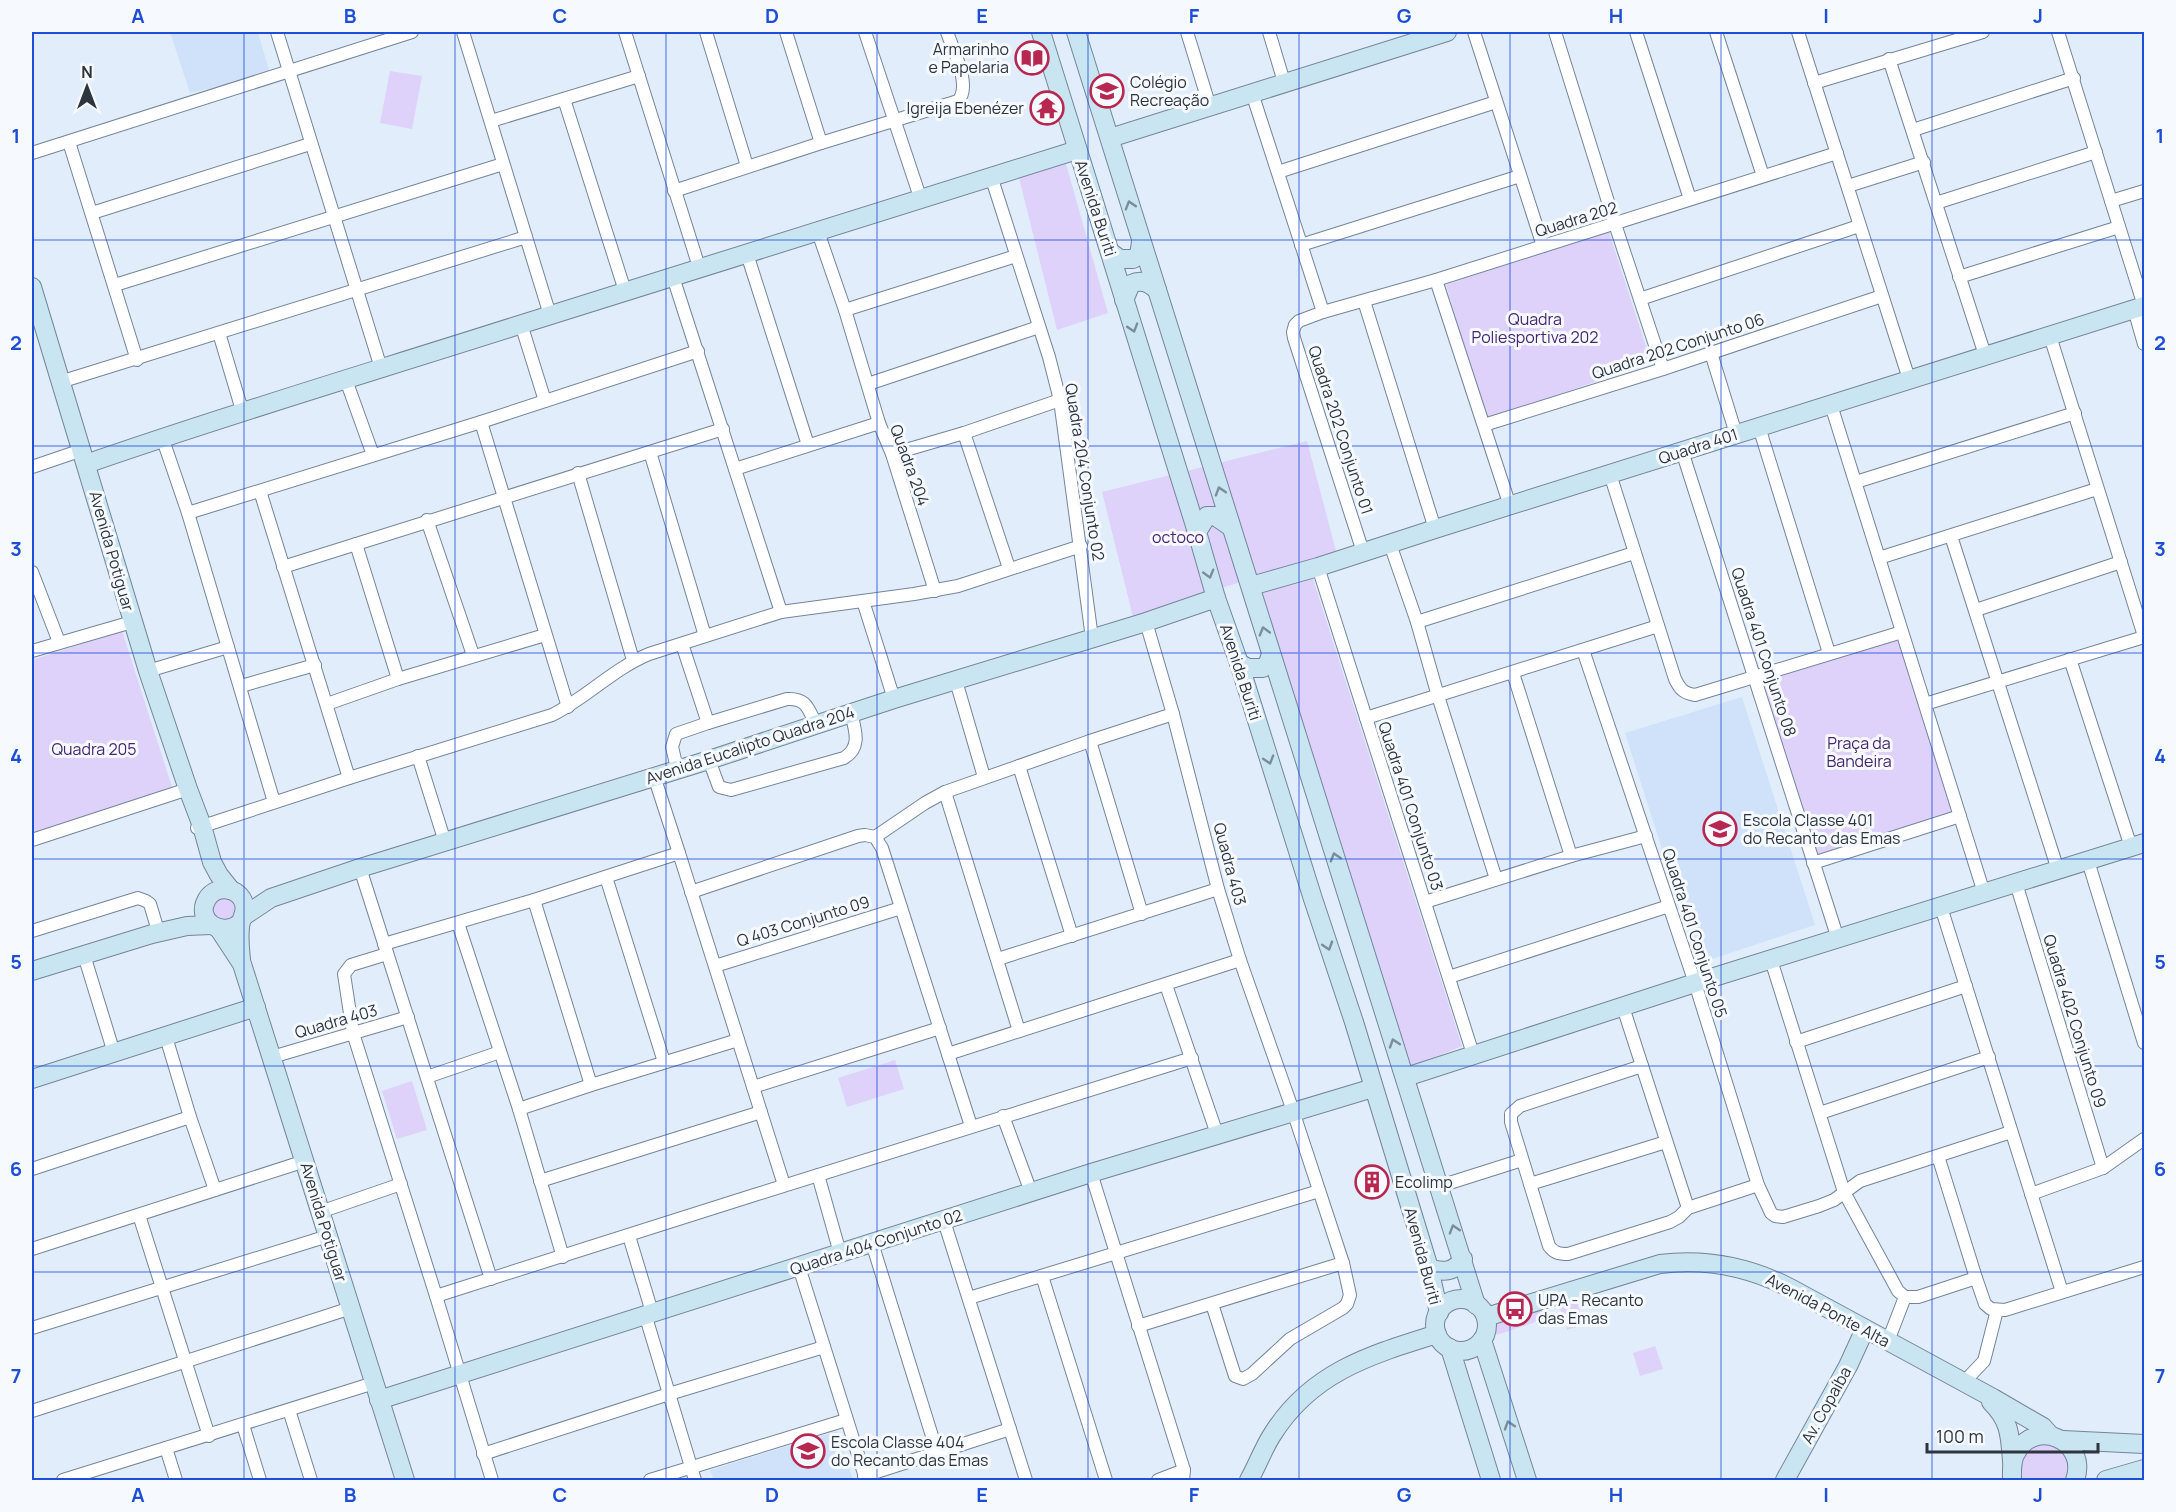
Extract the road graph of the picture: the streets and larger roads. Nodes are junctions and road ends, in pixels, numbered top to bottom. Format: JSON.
{"nodes":[{"id":1,"x":277,"y":32,"type":"edge"},
{"id":2,"x":412,"y":32,"type":"edge"},
{"id":3,"x":463,"y":32,"type":"edge"},
{"id":4,"x":625,"y":32,"type":"edge"},
{"id":5,"x":706,"y":32,"type":"edge"},
{"id":6,"x":786,"y":32,"type":"edge"},
{"id":7,"x":865,"y":32,"type":"edge"},
{"id":8,"x":947,"y":32,"type":"edge"},
{"id":9,"x":1041,"y":32,"type":"edge"},
{"id":10,"x":1076,"y":32,"type":"edge"},
{"id":11,"x":1187,"y":32,"type":"edge"},
{"id":12,"x":1269,"y":32,"type":"edge"},
{"id":13,"x":1447,"y":32,"type":"edge"},
{"id":14,"x":1474,"y":32,"type":"edge"},
{"id":15,"x":1555,"y":32,"type":"edge"},
{"id":16,"x":1636,"y":32,"type":"edge"},
{"id":17,"x":1716,"y":32,"type":"edge"},
{"id":18,"x":1798,"y":32,"type":"edge"},
{"id":19,"x":1983,"y":32,"type":"edge"},
{"id":20,"x":2058,"y":32,"type":"edge"},
{"id":21,"x":1890,"y":59,"type":"junction"},
{"id":22,"x":289,"y":71,"type":"junction"},
{"id":23,"x":639,"y":76,"type":"junction"},
{"id":24,"x":2074,"y":78,"type":"junction"},
{"id":25,"x":1284,"y":82,"type":"junction"},
{"id":26,"x":1814,"y":83,"type":"junction"},
{"id":27,"x":1252,"y":93,"type":"junction"},
{"id":28,"x":564,"y":99,"type":"junction"},
{"id":29,"x":1496,"y":102,"type":"junction"},
{"id":30,"x":1210,"y":107,"type":"junction"},
{"id":31,"x":491,"y":121,"type":"junction"},
{"id":32,"x":894,"y":121,"type":"junction"},
{"id":33,"x":1913,"y":130,"type":"junction"},
{"id":34,"x":1110,"y":138,"type":"junction"},
{"id":35,"x":69,"y":142,"type":"junction"},
{"id":36,"x":821,"y":143,"type":"junction"},
{"id":37,"x":310,"y":144,"type":"junction"},
{"id":38,"x":1077,"y":150,"type":"junction"},
{"id":39,"x":2096,"y":152,"type":"junction"},
{"id":40,"x":32,"y":153,"type":"edge"},
{"id":41,"x":1837,"y":153,"type":"junction"},
{"id":42,"x":1924,"y":162,"type":"junction"},
{"id":43,"x":503,"y":164,"type":"junction"},
{"id":44,"x":747,"y":166,"type":"junction"},
{"id":45,"x":1278,"y":172,"type":"junction"},
{"id":46,"x":991,"y":176,"type":"junction"},
{"id":47,"x":1520,"y":176,"type":"junction"},
{"id":48,"x":1762,"y":176,"type":"junction"},
{"id":49,"x":1848,"y":186,"type":"junction"},
{"id":50,"x":674,"y":191,"type":"junction"},
{"id":51,"x":2145,"y":191,"type":"edge"},
{"id":52,"x":920,"y":197,"type":"junction"},
{"id":53,"x":1690,"y":199,"type":"junction"},
{"id":54,"x":2111,"y":201,"type":"junction"},
{"id":55,"x":1936,"y":203,"type":"junction"},
{"id":56,"x":92,"y":213,"type":"junction"},
{"id":57,"x":333,"y":216,"type":"junction"},
{"id":58,"x":1615,"y":224,"type":"junction"},
{"id":59,"x":1859,"y":226,"type":"junction"},
{"id":60,"x":2119,"y":227,"type":"junction"},
{"id":61,"x":818,"y":232,"type":"junction"},
{"id":62,"x":526,"y":237,"type":"junction"},
{"id":63,"x":1141,"y":243,"type":"junction"},
{"id":64,"x":1301,"y":245,"type":"junction"},
{"id":65,"x":1543,"y":246,"type":"junction"},
{"id":66,"x":1110,"y":252,"type":"junction"},
{"id":67,"x":747,"y":254,"type":"junction"},
{"id":68,"x":1016,"y":256,"type":"junction"},
{"id":69,"x":699,"y":267,"type":"junction"},
{"id":70,"x":673,"y":277,"type":"junction"},
{"id":71,"x":1959,"y":277,"type":"junction"},
{"id":72,"x":1436,"y":280,"type":"junction"},
{"id":73,"x":115,"y":285,"type":"junction"},
{"id":74,"x":32,"y":287,"type":"edge"},
{"id":75,"x":357,"y":290,"type":"junction"},
{"id":76,"x":1157,"y":290,"type":"junction"},
{"id":77,"x":625,"y":291,"type":"junction"},
{"id":78,"x":1882,"y":296,"type":"junction"},
{"id":79,"x":1640,"y":299,"type":"junction"},
{"id":80,"x":1124,"y":300,"type":"junction"},
{"id":81,"x":1364,"y":301,"type":"junction"},
{"id":82,"x":2141,"y":307,"type":"edge"},
{"id":83,"x":845,"y":310,"type":"junction"},
{"id":84,"x":1323,"y":312,"type":"junction"},
{"id":85,"x":550,"y":315,"type":"junction"},
{"id":86,"x":521,"y":324,"type":"junction"},
{"id":87,"x":1039,"y":327,"type":"junction"},
{"id":88,"x":219,"y":333,"type":"junction"},
{"id":89,"x":2050,"y":336,"type":"junction"},
{"id":90,"x":2145,"y":344,"type":"edge"},
{"id":91,"x":698,"y":351,"type":"junction"},
{"id":92,"x":1711,"y":353,"type":"junction"},
{"id":93,"x":1985,"y":355,"type":"junction"},
{"id":94,"x":137,"y":360,"type":"junction"},
{"id":95,"x":381,"y":368,"type":"junction"},
{"id":96,"x":1663,"y":369,"type":"junction"},
{"id":97,"x":1909,"y":379,"type":"junction"},
{"id":98,"x":346,"y":380,"type":"junction"},
{"id":99,"x":60,"y":382,"type":"junction"},
{"id":100,"x":868,"y":384,"type":"junction"},
{"id":101,"x":1060,"y":400,"type":"junction"},
{"id":102,"x":545,"y":401,"type":"junction"},
{"id":103,"x":1831,"y":405,"type":"junction"},
{"id":104,"x":243,"y":410,"type":"junction"},
{"id":105,"x":2075,"y":413,"type":"junction"},
{"id":106,"x":481,"y":422,"type":"junction"},
{"id":107,"x":879,"y":423,"type":"junction"},
{"id":108,"x":1484,"y":425,"type":"junction"},
{"id":109,"x":1759,"y":427,"type":"junction"},
{"id":110,"x":723,"y":429,"type":"junction"},
{"id":111,"x":964,"y":433,"type":"junction"},
{"id":112,"x":1736,"y":434,"type":"junction"},
{"id":113,"x":162,"y":437,"type":"junction"},
{"id":114,"x":808,"y":445,"type":"junction"},
{"id":115,"x":650,"y":452,"type":"junction"},
{"id":116,"x":1682,"y":452,"type":"junction"},
{"id":117,"x":892,"y":454,"type":"junction"},
{"id":118,"x":373,"y":455,"type":"junction"},
{"id":119,"x":84,"y":457,"type":"junction"},
{"id":120,"x":32,"y":467,"type":"edge"},
{"id":121,"x":735,"y":469,"type":"junction"},
{"id":122,"x":578,"y":473,"type":"junction"},
{"id":123,"x":1610,"y":474,"type":"junction"},
{"id":124,"x":1856,"y":482,"type":"junction"},
{"id":125,"x":2097,"y":489,"type":"junction"},
{"id":126,"x":260,"y":490,"type":"junction"},
{"id":127,"x":502,"y":497,"type":"junction"},
{"id":128,"x":1510,"y":506,"type":"junction"},
{"id":129,"x":188,"y":513,"type":"junction"},
{"id":130,"x":427,"y":520,"type":"junction"},
{"id":131,"x":1231,"y":527,"type":"junction"},
{"id":132,"x":1435,"y":528,"type":"junction"},
{"id":133,"x":1197,"y":532,"type":"junction"},
{"id":134,"x":1951,"y":536,"type":"junction"},
{"id":135,"x":356,"y":544,"type":"junction"},
{"id":136,"x":1390,"y":544,"type":"junction"},
{"id":137,"x":1080,"y":546,"type":"junction"},
{"id":138,"x":1363,"y":552,"type":"junction"},
{"id":139,"x":1634,"y":553,"type":"junction"},
{"id":140,"x":1880,"y":558,"type":"junction"},
{"id":141,"x":2121,"y":562,"type":"junction"},
{"id":142,"x":283,"y":567,"type":"junction"},
{"id":143,"x":1318,"y":567,"type":"junction"},
{"id":144,"x":1009,"y":568,"type":"junction"},
{"id":145,"x":32,"y":573,"type":"edge"},
{"id":146,"x":1251,"y":586,"type":"junction"},
{"id":147,"x":934,"y":591,"type":"junction"},
{"id":148,"x":1216,"y":598,"type":"junction"},
{"id":149,"x":863,"y":601,"type":"junction"},
{"id":150,"x":2140,"y":602,"type":"edge"},
{"id":151,"x":1976,"y":610,"type":"junction"},
{"id":152,"x":781,"y":612,"type":"junction"},
{"id":153,"x":132,"y":622,"type":"junction"},
{"id":154,"x":1146,"y":622,"type":"junction"},
{"id":155,"x":1417,"y":622,"type":"junction"},
{"id":156,"x":1658,"y":626,"type":"junction"},
{"id":157,"x":1902,"y":632,"type":"junction"},
{"id":158,"x":545,"y":635,"type":"junction"},
{"id":159,"x":705,"y":636,"type":"junction"},
{"id":160,"x":2145,"y":637,"type":"edge"},
{"id":161,"x":1092,"y":638,"type":"junction"},
{"id":162,"x":59,"y":642,"type":"junction"},
{"id":163,"x":682,"y":644,"type":"junction"},
{"id":164,"x":228,"y":647,"type":"junction"},
{"id":165,"x":1583,"y":650,"type":"junction"},
{"id":166,"x":32,"y":651,"type":"edge"},
{"id":167,"x":1829,"y":653,"type":"junction"},
{"id":168,"x":1271,"y":654,"type":"junction"},
{"id":169,"x":473,"y":655,"type":"junction"},
{"id":170,"x":2070,"y":659,"type":"junction"},
{"id":171,"x":633,"y":660,"type":"junction"},
{"id":172,"x":1239,"y":663,"type":"junction"},
{"id":173,"x":315,"y":665,"type":"junction"},
{"id":174,"x":148,"y":671,"type":"junction"},
{"id":175,"x":1513,"y":673,"type":"junction"},
{"id":176,"x":1755,"y":677,"type":"junction"},
{"id":177,"x":398,"y":679,"type":"junction"},
{"id":178,"x":956,"y":681,"type":"junction"},
{"id":179,"x":1999,"y":681,"type":"junction"},
{"id":180,"x":241,"y":686,"type":"junction"},
{"id":181,"x":1438,"y":696,"type":"junction"},
{"id":182,"x":894,"y":699,"type":"junction"},
{"id":183,"x":327,"y":704,"type":"junction"},
{"id":184,"x":1924,"y":704,"type":"junction"},
{"id":185,"x":568,"y":707,"type":"junction"},
{"id":186,"x":850,"y":713,"type":"junction"},
{"id":187,"x":1173,"y":714,"type":"junction"},
{"id":188,"x":1365,"y":718,"type":"junction"},
{"id":189,"x":708,"y":723,"type":"junction"},
{"id":190,"x":816,"y":724,"type":"junction"},
{"id":191,"x":1090,"y":741,"type":"junction"},
{"id":192,"x":418,"y":756,"type":"junction"},
{"id":193,"x":709,"y":760,"type":"junction"},
{"id":194,"x":1019,"y":766,"type":"junction"},
{"id":195,"x":677,"y":768,"type":"junction"},
{"id":196,"x":654,"y":776,"type":"junction"},
{"id":197,"x":984,"y":777,"type":"junction"},
{"id":198,"x":349,"y":778,"type":"junction"},
{"id":199,"x":188,"y":789,"type":"junction"},
{"id":200,"x":945,"y":792,"type":"junction"},
{"id":201,"x":274,"y":802,"type":"junction"},
{"id":202,"x":1960,"y":816,"type":"junction"},
{"id":203,"x":199,"y":823,"type":"junction"},
{"id":204,"x":1646,"y":836,"type":"junction"},
{"id":205,"x":875,"y":837,"type":"junction"},
{"id":206,"x":32,"y":840,"type":"edge"},
{"id":207,"x":445,"y":842,"type":"junction"},
{"id":208,"x":2138,"y":845,"type":"edge"},
{"id":209,"x":679,"y":853,"type":"junction"},
{"id":210,"x":1571,"y":856,"type":"junction"},
{"id":211,"x":2088,"y":861,"type":"junction"},
{"id":212,"x":1813,"y":863,"type":"junction"},
{"id":213,"x":360,"y":868,"type":"junction"},
{"id":214,"x":2058,"y":870,"type":"junction"},
{"id":215,"x":606,"y":877,"type":"junction"},
{"id":216,"x":1496,"y":879,"type":"junction"},
{"id":217,"x":2016,"y":883,"type":"junction"},
{"id":218,"x":1218,"y":889,"type":"junction"},
{"id":219,"x":234,"y":892,"type":"junction"},
{"id":220,"x":285,"y":892,"type":"junction"},
{"id":221,"x":691,"y":892,"type":"junction"},
{"id":222,"x":1984,"y":893,"type":"junction"},
{"id":223,"x":534,"y":900,"type":"junction"},
{"id":224,"x":206,"y":901,"type":"junction"},
{"id":225,"x":1425,"y":902,"type":"junction"},
{"id":226,"x":1669,"y":906,"type":"junction"},
{"id":227,"x":1941,"y":907,"type":"junction"},
{"id":228,"x":901,"y":908,"type":"junction"},
{"id":229,"x":1142,"y":914,"type":"junction"},
{"id":230,"x":242,"y":919,"type":"junction"},
{"id":231,"x":458,"y":922,"type":"junction"},
{"id":232,"x":215,"y":927,"type":"junction"},
{"id":233,"x":32,"y":931,"type":"edge"},
{"id":234,"x":156,"y":932,"type":"junction"},
{"id":235,"x":1072,"y":936,"type":"junction"},
{"id":236,"x":1838,"y":939,"type":"junction"},
{"id":237,"x":386,"y":949,"type":"junction"},
{"id":238,"x":84,"y":955,"type":"junction"},
{"id":239,"x":998,"y":959,"type":"junction"},
{"id":240,"x":1240,"y":960,"type":"junction"},
{"id":241,"x":1771,"y":960,"type":"junction"},
{"id":242,"x":242,"y":964,"type":"junction"},
{"id":243,"x":715,"y":966,"type":"junction"},
{"id":244,"x":32,"y":970,"type":"edge"},
{"id":245,"x":1449,"y":976,"type":"junction"},
{"id":246,"x":1695,"y":983,"type":"junction"},
{"id":247,"x":1166,"y":985,"type":"junction"},
{"id":248,"x":1966,"y":986,"type":"junction"},
{"id":249,"x":1623,"y":1007,"type":"junction"},
{"id":250,"x":256,"y":1008,"type":"junction"},
{"id":251,"x":1384,"y":1012,"type":"junction"},
{"id":252,"x":408,"y":1017,"type":"junction"},
{"id":253,"x":1354,"y":1022,"type":"junction"},
{"id":254,"x":940,"y":1028,"type":"junction"},
{"id":255,"x":1019,"y":1031,"type":"junction"},
{"id":256,"x":353,"y":1033,"type":"junction"},
{"id":257,"x":166,"y":1036,"type":"junction"},
{"id":258,"x":738,"y":1040,"type":"junction"},
{"id":259,"x":1796,"y":1042,"type":"junction"},
{"id":260,"x":2145,"y":1042,"type":"edge"},
{"id":261,"x":500,"y":1052,"type":"junction"},
{"id":262,"x":114,"y":1053,"type":"junction"},
{"id":263,"x":948,"y":1054,"type":"junction"},
{"id":264,"x":1473,"y":1054,"type":"junction"},
{"id":265,"x":272,"y":1057,"type":"junction"},
{"id":266,"x":1989,"y":1057,"type":"junction"},
{"id":267,"x":1192,"y":1058,"type":"junction"},
{"id":268,"x":664,"y":1062,"type":"junction"},
{"id":269,"x":1642,"y":1066,"type":"junction"},
{"id":270,"x":427,"y":1077,"type":"junction"},
{"id":271,"x":1406,"y":1077,"type":"junction"},
{"id":272,"x":32,"y":1079,"type":"edge"},
{"id":273,"x":591,"y":1084,"type":"junction"},
{"id":274,"x":753,"y":1087,"type":"junction"},
{"id":275,"x":1373,"y":1088,"type":"junction"},
{"id":276,"x":519,"y":1109,"type":"junction"},
{"id":277,"x":1293,"y":1111,"type":"junction"},
{"id":278,"x":761,"y":1112,"type":"junction"},
{"id":279,"x":1820,"y":1113,"type":"junction"},
{"id":280,"x":1003,"y":1116,"type":"junction"},
{"id":281,"x":190,"y":1117,"type":"junction"},
{"id":282,"x":971,"y":1126,"type":"junction"},
{"id":283,"x":2011,"y":1132,"type":"junction"},
{"id":284,"x":1217,"y":1134,"type":"junction"},
{"id":285,"x":2145,"y":1139,"type":"edge"},
{"id":286,"x":1666,"y":1142,"type":"junction"},
{"id":287,"x":1938,"y":1156,"type":"junction"},
{"id":288,"x":1522,"y":1160,"type":"junction"},
{"id":289,"x":305,"y":1161,"type":"junction"},
{"id":290,"x":2103,"y":1168,"type":"junction"},
{"id":291,"x":32,"y":1169,"type":"edge"},
{"id":292,"x":1090,"y":1173,"type":"junction"},
{"id":293,"x":818,"y":1175,"type":"junction"},
{"id":294,"x":540,"y":1181,"type":"junction"},
{"id":295,"x":400,"y":1184,"type":"junction"},
{"id":296,"x":1530,"y":1184,"type":"junction"},
{"id":297,"x":784,"y":1185,"type":"junction"},
{"id":298,"x":1440,"y":1185,"type":"junction"},
{"id":299,"x":1758,"y":1185,"type":"junction"},
{"id":300,"x":215,"y":1190,"type":"junction"},
{"id":301,"x":1320,"y":1191,"type":"junction"},
{"id":302,"x":1031,"y":1192,"type":"junction"},
{"id":303,"x":1844,"y":1192,"type":"junction"},
{"id":304,"x":2031,"y":1194,"type":"junction"},
{"id":305,"x":1688,"y":1208,"type":"junction"},
{"id":306,"x":320,"y":1212,"type":"junction"},
{"id":307,"x":139,"y":1215,"type":"junction"},
{"id":308,"x":944,"y":1221,"type":"junction"},
{"id":309,"x":328,"y":1236,"type":"junction"},
{"id":310,"x":629,"y":1236,"type":"junction"},
{"id":311,"x":872,"y":1243,"type":"junction"},
{"id":312,"x":32,"y":1249,"type":"edge"},
{"id":313,"x":840,"y":1252,"type":"junction"},
{"id":314,"x":1115,"y":1255,"type":"junction"},
{"id":315,"x":563,"y":1257,"type":"junction"},
{"id":316,"x":1463,"y":1259,"type":"junction"},
{"id":317,"x":1343,"y":1263,"type":"junction"},
{"id":318,"x":799,"y":1267,"type":"junction"},
{"id":319,"x":2145,"y":1267,"type":"edge"},
{"id":320,"x":1430,"y":1268,"type":"junction"},
{"id":321,"x":1042,"y":1276,"type":"junction"},
{"id":322,"x":1976,"y":1278,"type":"junction"},
{"id":323,"x":491,"y":1279,"type":"junction"},
{"id":324,"x":162,"y":1288,"type":"junction"},
{"id":325,"x":2062,"y":1292,"type":"junction"},
{"id":326,"x":436,"y":1296,"type":"junction"},
{"id":327,"x":1905,"y":1297,"type":"junction"},
{"id":328,"x":969,"y":1298,"type":"junction"},
{"id":329,"x":1212,"y":1304,"type":"junction"},
{"id":330,"x":351,"y":1308,"type":"junction"},
{"id":331,"x":1997,"y":1310,"type":"junction"},
{"id":332,"x":1481,"y":1311,"type":"junction"},
{"id":333,"x":648,"y":1313,"type":"junction"},
{"id":334,"x":1439,"y":1313,"type":"junction"},
{"id":335,"x":1138,"y":1326,"type":"junction"},
{"id":336,"x":32,"y":1328,"type":"edge"},
{"id":337,"x":1437,"y":1334,"type":"junction"},
{"id":338,"x":1878,"y":1336,"type":"junction"},
{"id":339,"x":1482,"y":1340,"type":"junction"},
{"id":340,"x":824,"y":1347,"type":"junction"},
{"id":341,"x":1450,"y":1348,"type":"junction"},
{"id":342,"x":184,"y":1361,"type":"junction"},
{"id":343,"x":460,"y":1373,"type":"junction"},
{"id":344,"x":1964,"y":1383,"type":"junction"},
{"id":345,"x":377,"y":1392,"type":"junction"},
{"id":346,"x":669,"y":1394,"type":"junction"},
{"id":347,"x":1986,"y":1396,"type":"junction"},
{"id":348,"x":289,"y":1410,"type":"junction"},
{"id":349,"x":32,"y":1412,"type":"edge"},
{"id":350,"x":846,"y":1420,"type":"junction"},
{"id":351,"x":243,"y":1425,"type":"junction"},
{"id":352,"x":1010,"y":1430,"type":"junction"},
{"id":353,"x":208,"y":1436,"type":"junction"},
{"id":354,"x":2056,"y":1438,"type":"junction"},
{"id":355,"x":2145,"y":1444,"type":"edge"},
{"id":356,"x":166,"y":1448,"type":"junction"},
{"id":357,"x":937,"y":1452,"type":"junction"},
{"id":358,"x":483,"y":1454,"type":"junction"},
{"id":359,"x":691,"y":1467,"type":"junction"},
{"id":360,"x":2145,"y":1468,"type":"edge"},
{"id":361,"x":2013,"y":1474,"type":"edge"},
{"id":362,"x":1184,"y":1475,"type":"edge"},
{"id":363,"x":93,"y":1476,"type":"edge"},
{"id":364,"x":865,"y":1478,"type":"edge"},
{"id":365,"x":63,"y":1480,"type":"edge"},
{"id":366,"x":176,"y":1480,"type":"edge"},
{"id":367,"x":260,"y":1480,"type":"edge"},
{"id":368,"x":311,"y":1480,"type":"edge"},
{"id":369,"x":405,"y":1480,"type":"edge"},
{"id":370,"x":492,"y":1480,"type":"edge"},
{"id":371,"x":650,"y":1480,"type":"edge"},
{"id":372,"x":695,"y":1480,"type":"edge"},
{"id":373,"x":1026,"y":1480,"type":"edge"},
{"id":374,"x":1106,"y":1480,"type":"edge"},
{"id":375,"x":1158,"y":1480,"type":"edge"},
{"id":376,"x":1249,"y":1480,"type":"edge"},
{"id":377,"x":1491,"y":1480,"type":"edge"},
{"id":378,"x":1527,"y":1480,"type":"edge"},
{"id":379,"x":1785,"y":1480,"type":"edge"},
{"id":380,"x":1797,"y":1480,"type":"edge"},
{"id":381,"x":2075,"y":1480,"type":"edge"},
{"id":382,"x":2106,"y":1480,"type":"edge"}],
"edges":[{"from":1,"to":22,"type":"street"},
{"from":2,"to":22,"type":"street"},
{"from":3,"to":31,"type":"street"},
{"from":4,"to":23,"type":"street"},
{"from":5,"to":44,"type":"street"},
{"from":6,"to":36,"type":"street"},
{"from":7,"to":32,"type":"street"},
{"from":8,"to":32,"type":"street"},
{"from":9,"to":38,"type":"street","name":"Avenida Buriti"},
{"from":10,"to":34,"type":"street","name":"Avenida Buriti"},
{"from":11,"to":30,"type":"street"},
{"from":12,"to":25,"type":"street"},
{"from":13,"to":25,"type":"street"},
{"from":14,"to":29,"type":"street"},
{"from":15,"to":58,"type":"street"},
{"from":16,"to":53,"type":"street"},
{"from":17,"to":48,"type":"street"},
{"from":18,"to":26,"type":"street"},
{"from":19,"to":21,"type":"street"},
{"from":20,"to":24,"type":"street"},
{"from":21,"to":26,"type":"street"},
{"from":21,"to":33,"type":"street"},
{"from":22,"to":35,"type":"street"},
{"from":22,"to":37,"type":"street"},
{"from":23,"to":28,"type":"street"},
{"from":23,"to":50,"type":"street"},
{"from":24,"to":33,"type":"street"},
{"from":24,"to":39,"type":"street"},
{"from":25,"to":27,"type":"street"},
{"from":26,"to":41,"type":"street"},
{"from":27,"to":30,"type":"street"},
{"from":27,"to":45,"type":"street"},
{"from":28,"to":31,"type":"street"},
{"from":28,"to":77,"type":"street"},
{"from":29,"to":45,"type":"street"},
{"from":29,"to":47,"type":"street"},
{"from":30,"to":34,"type":"street"},
{"from":31,"to":43,"type":"street"},
{"from":32,"to":36,"type":"street"},
{"from":32,"to":52,"type":"street"},
{"from":33,"to":42,"type":"street"},
{"from":63,"to":34,"type":"street","name":"Avenida Buriti","one_way":true},
{"from":35,"to":40,"type":"street"},
{"from":35,"to":56,"type":"street"},
{"from":36,"to":44,"type":"street"},
{"from":37,"to":56,"type":"street"},
{"from":37,"to":57,"type":"street"},
{"from":38,"to":46,"type":"street"},
{"from":38,"to":66,"type":"street","name":"Avenida Buriti"},
{"from":39,"to":54,"type":"street"},
{"from":39,"to":55,"type":"street"},
{"from":41,"to":48,"type":"street","name":"Quadra 202"},
{"from":41,"to":49,"type":"street"},
{"from":42,"to":49,"type":"street"},
{"from":42,"to":55,"type":"street"},
{"from":43,"to":57,"type":"street"},
{"from":43,"to":62,"type":"street"},
{"from":44,"to":50,"type":"street"},
{"from":45,"to":64,"type":"street"},
{"from":46,"to":52,"type":"street"},
{"from":46,"to":68,"type":"street","name":"Quadra 204 Conjunto 02"},
{"from":47,"to":64,"type":"street"},
{"from":47,"to":65,"type":"street"},
{"from":48,"to":53,"type":"street","name":"Quadra 202"},
{"from":49,"to":59,"type":"street"},
{"from":50,"to":69,"type":"street"},
{"from":51,"to":54,"type":"street"},
{"from":52,"to":61,"type":"street"},
{"from":53,"to":58,"type":"street","name":"Quadra 202"},
{"from":54,"to":60,"type":"street"},
{"from":55,"to":71,"type":"street"},
{"from":56,"to":73,"type":"street"},
{"from":57,"to":73,"type":"street"},
{"from":57,"to":75,"type":"street"},
{"from":58,"to":65,"type":"street","name":"Quadra 202"},
{"from":58,"to":79,"type":"street"},
{"from":59,"to":78,"type":"street"},
{"from":59,"to":79,"type":"street"},
{"from":60,"to":71,"type":"street"},
{"from":60,"to":82,"type":"street"},
{"from":61,"to":67,"type":"street"},
{"from":61,"to":83,"type":"street"},
{"from":62,"to":75,"type":"street"},
{"from":62,"to":85,"type":"street"},
{"from":63,"to":66,"type":"street"},
{"from":63,"to":76,"type":"street","name":"Avenida Buriti"},
{"from":64,"to":84,"type":"street"},
{"from":65,"to":72,"type":"street","name":"Quadra 202"},
{"from":66,"to":80,"type":"street","name":"Avenida Buriti"},
{"from":67,"to":69,"type":"street"},
{"from":67,"to":114,"type":"street"},
{"from":68,"to":83,"type":"street"},
{"from":68,"to":87,"type":"street","name":"Quadra 204 Conjunto 02"},
{"from":69,"to":70,"type":"street"},
{"from":70,"to":77,"type":"street"},
{"from":70,"to":91,"type":"street"},
{"from":71,"to":93,"type":"street"},
{"from":72,"to":81,"type":"street","name":"Quadra 202"},
{"from":72,"to":108,"type":"street"},
{"from":73,"to":94,"type":"street"},
{"from":74,"to":99,"type":"street","name":"Avenida Potiguar"},
{"from":75,"to":88,"type":"street"},
{"from":75,"to":95,"type":"street"},
{"from":76,"to":80,"type":"street"},
{"from":131,"to":76,"type":"street","name":"Avenida Buriti","one_way":true},
{"from":77,"to":85,"type":"street"},
{"from":78,"to":92,"type":"street","name":"Quadra 202 Conjunto 06"},
{"from":78,"to":97,"type":"street"},
{"from":79,"to":96,"type":"street"},
{"from":80,"to":133,"type":"street","name":"Avenida Buriti","one_way":true},
{"from":81,"to":84,"type":"street","name":"Quadra 202"},
{"from":81,"to":132,"type":"street"},
{"from":82,"to":89,"type":"street","name":"Quadra 401"},
{"from":82,"to":90,"type":"street"},
{"from":83,"to":100,"type":"street"},
{"from":84,"to":138,"type":"street","name":"Quadra 202 Conjunto 01"},
{"from":85,"to":86,"type":"street"},
{"from":86,"to":95,"type":"street"},
{"from":86,"to":102,"type":"street"},
{"from":87,"to":100,"type":"street"},
{"from":87,"to":101,"type":"street","name":"Quadra 204 Conjunto 02"},
{"from":88,"to":94,"type":"street"},
{"from":88,"to":104,"type":"street"},
{"from":89,"to":93,"type":"street","name":"Quadra 401"},
{"from":89,"to":105,"type":"street"},
{"from":91,"to":102,"type":"street"},
{"from":91,"to":110,"type":"street"},
{"from":92,"to":96,"type":"street","name":"Quadra 202 Conjunto 06"},
{"from":92,"to":112,"type":"street"},
{"from":93,"to":97,"type":"street","name":"Quadra 401"},
{"from":94,"to":99,"type":"street"},
{"from":95,"to":98,"type":"street"},
{"from":96,"to":108,"type":"street","name":"Quadra 202 Conjunto 06"},
{"from":97,"to":103,"type":"street","name":"Quadra 401"},
{"from":98,"to":104,"type":"street"},
{"from":98,"to":118,"type":"street"},
{"from":99,"to":119,"type":"street","name":"Avenida Potiguar"},
{"from":100,"to":107,"type":"street"},
{"from":101,"to":111,"type":"street"},
{"from":101,"to":137,"type":"street","name":"Quadra 204 Conjunto 02"},
{"from":102,"to":106,"type":"street"},
{"from":103,"to":109,"type":"street","name":"Quadra 401"},
{"from":103,"to":124,"type":"street"},
{"from":104,"to":113,"type":"street"},
{"from":105,"to":124,"type":"street"},
{"from":105,"to":125,"type":"street"},
{"from":106,"to":118,"type":"street"},
{"from":106,"to":127,"type":"street"},
{"from":107,"to":114,"type":"street","name":"Quadra 204"},
{"from":107,"to":117,"type":"street","name":"Quadra 204"},
{"from":108,"to":128,"type":"street"},
{"from":109,"to":112,"type":"street","name":"Quadra 401"},
{"from":109,"to":167,"type":"street"},
{"from":110,"to":115,"type":"street"},
{"from":110,"to":121,"type":"street"},
{"from":111,"to":117,"type":"street"},
{"from":111,"to":144,"type":"street"},
{"from":112,"to":116,"type":"street","name":"Quadra 401"},
{"from":113,"to":119,"type":"street"},
{"from":113,"to":129,"type":"street"},
{"from":114,"to":121,"type":"street","name":"Quadra 204"},
{"from":115,"to":122,"type":"street"},
{"from":115,"to":159,"type":"street"},
{"from":116,"to":123,"type":"street","name":"Quadra 401"},
{"from":116,"to":176,"type":"street","name":"Quadra 401 Conjunto 08"},
{"from":117,"to":147,"type":"street","name":"Quadra 204"},
{"from":118,"to":126,"type":"street"},
{"from":119,"to":120,"type":"street"},
{"from":119,"to":153,"type":"street","name":"Avenida Potiguar"},
{"from":121,"to":152,"type":"street"},
{"from":122,"to":127,"type":"street"},
{"from":122,"to":171,"type":"street"},
{"from":123,"to":128,"type":"street","name":"Quadra 401"},
{"from":123,"to":139,"type":"street"},
{"from":124,"to":140,"type":"street"},
{"from":125,"to":134,"type":"street"},
{"from":125,"to":141,"type":"street"},
{"from":126,"to":129,"type":"street"},
{"from":126,"to":142,"type":"street"},
{"from":127,"to":130,"type":"street"},
{"from":127,"to":158,"type":"street"},
{"from":128,"to":132,"type":"street","name":"Quadra 401"},
{"from":129,"to":164,"type":"street"},
{"from":130,"to":135,"type":"street"},
{"from":130,"to":169,"type":"street"},
{"from":131,"to":133,"type":"street"},
{"from":131,"to":146,"type":"street","name":"Avenida Buriti"},
{"from":132,"to":136,"type":"street","name":"Quadra 401"},
{"from":133,"to":148,"type":"street","name":"Avenida Buriti","one_way":true},
{"from":134,"to":140,"type":"street"},
{"from":134,"to":151,"type":"street"},
{"from":135,"to":142,"type":"street"},
{"from":135,"to":177,"type":"street"},
{"from":136,"to":138,"type":"street","name":"Quadra 401"},
{"from":136,"to":155,"type":"street"},
{"from":137,"to":144,"type":"street"},
{"from":137,"to":161,"type":"street","name":"Quadra 204 Conjunto 02"},
{"from":138,"to":143,"type":"street","name":"Quadra 401"},
{"from":139,"to":155,"type":"street"},
{"from":139,"to":156,"type":"street"},
{"from":140,"to":157,"type":"street"},
{"from":141,"to":150,"type":"street"},
{"from":141,"to":151,"type":"street"},
{"from":142,"to":173,"type":"street"},
{"from":143,"to":146,"type":"street","name":"Quadra 401"},
{"from":143,"to":188,"type":"street","name":"Quadra 401 Conjunto 03"},
{"from":144,"to":147,"type":"street"},
{"from":145,"to":162,"type":"street"},
{"from":168,"to":146,"type":"street","name":"Avenida Buriti","one_way":true},
{"from":147,"to":149,"type":"street"},
{"from":148,"to":154,"type":"street","name":"Avenida Eucalipto Quadra 204"},
{"from":148,"to":172,"type":"street","name":"Avenida Buriti"},
{"from":149,"to":152,"type":"street"},
{"from":149,"to":182,"type":"street"},
{"from":150,"to":160,"type":"street"},
{"from":151,"to":179,"type":"street"},
{"from":152,"to":159,"type":"street"},
{"from":153,"to":162,"type":"street"},
{"from":153,"to":174,"type":"street","name":"Avenida Potiguar"},
{"from":154,"to":161,"type":"street","name":"Avenida Eucalipto Quadra 204"},
{"from":154,"to":187,"type":"street","name":"Quadra 403"},
{"from":155,"to":181,"type":"street"},
{"from":156,"to":165,"type":"street"},
{"from":156,"to":176,"type":"street"},
{"from":157,"to":167,"type":"street"},
{"from":157,"to":184,"type":"street"},
{"from":158,"to":169,"type":"street"},
{"from":158,"to":185,"type":"street"},
{"from":159,"to":163,"type":"street"},
{"from":160,"to":170,"type":"street"},
{"from":161,"to":178,"type":"street","name":"Avenida Eucalipto Quadra 204"},
{"from":162,"to":166,"type":"street"},
{"from":163,"to":171,"type":"street"},
{"from":163,"to":189,"type":"street"},
{"from":164,"to":174,"type":"street"},
{"from":164,"to":180,"type":"street"},
{"from":165,"to":175,"type":"street"},
{"from":165,"to":204,"type":"street","name":"Quadra 401 Conjunto 05"},
{"from":167,"to":176,"type":"street"},
{"from":168,"to":172,"type":"street"},
{"from":251,"to":168,"type":"street","name":"Avenida Buriti","one_way":true},
{"from":169,"to":177,"type":"street"},
{"from":170,"to":179,"type":"street"},
{"from":170,"to":208,"type":"street"},
{"from":171,"to":185,"type":"street"},
{"from":172,"to":253,"type":"street","name":"Avenida Buriti","one_way":true},
{"from":173,"to":180,"type":"street"},
{"from":173,"to":183,"type":"street"},
{"from":174,"to":199,"type":"street","name":"Avenida Potiguar"},
{"from":175,"to":181,"type":"street"},
{"from":175,"to":210,"type":"street"},
{"from":176,"to":212,"type":"street","name":"Quadra 401 Conjunto 08"},
{"from":177,"to":183,"type":"street"},
{"from":178,"to":182,"type":"street","name":"Avenida Eucalipto Quadra 204"},
{"from":178,"to":197,"type":"street"},
{"from":179,"to":184,"type":"street"},
{"from":179,"to":214,"type":"street"},
{"from":180,"to":201,"type":"street"},
{"from":181,"to":188,"type":"street"},
{"from":181,"to":216,"type":"street"},
{"from":182,"to":186,"type":"street","name":"Avenida Eucalipto Quadra 204"},
{"from":183,"to":198,"type":"street"},
{"from":184,"to":202,"type":"street"},
{"from":185,"to":192,"type":"street"},
{"from":186,"to":190,"type":"street","name":"Avenida Eucalipto Quadra 204"},
{"from":186,"to":193,"type":"street"},
{"from":187,"to":191,"type":"street"},
{"from":187,"to":218,"type":"street","name":"Quadra 403"},
{"from":188,"to":225,"type":"street","name":"Quadra 401 Conjunto 03"},
{"from":189,"to":190,"type":"street"},
{"from":189,"to":195,"type":"street"},
{"from":190,"to":193,"type":"street","name":"Avenida Eucalipto Quadra 204"},
{"from":191,"to":194,"type":"street"},
{"from":191,"to":229,"type":"street"},
{"from":192,"to":198,"type":"street"},
{"from":192,"to":207,"type":"street"},
{"from":193,"to":195,"type":"street","name":"Avenida Eucalipto Quadra 204"},
{"from":194,"to":197,"type":"street"},
{"from":194,"to":235,"type":"street"},
{"from":195,"to":196,"type":"street","name":"Avenida Eucalipto Quadra 204"},
{"from":196,"to":207,"type":"street","name":"Avenida Eucalipto Quadra 204"},
{"from":196,"to":209,"type":"street"},
{"from":197,"to":200,"type":"street"},
{"from":198,"to":201,"type":"street"},
{"from":199,"to":203,"type":"street","name":"Avenida Potiguar"},
{"from":199,"to":206,"type":"street"},
{"from":200,"to":205,"type":"street"},
{"from":200,"to":239,"type":"street"},
{"from":201,"to":203,"type":"street"},
{"from":202,"to":212,"type":"street"},
{"from":202,"to":222,"type":"street"},
{"from":203,"to":219,"type":"street","name":"Avenida Potiguar"},
{"from":203,"to":224,"type":"street","name":"Avenida Potiguar"},
{"from":204,"to":210,"type":"street"},
{"from":204,"to":226,"type":"street","name":"Quadra 401 Conjunto 05"},
{"from":205,"to":221,"type":"street"},
{"from":205,"to":228,"type":"street"},
{"from":207,"to":213,"type":"street","name":"Avenida Eucalipto Quadra 204"},
{"from":208,"to":211,"type":"street"},
{"from":209,"to":215,"type":"street"},
{"from":209,"to":221,"type":"street"},
{"from":210,"to":216,"type":"street"},
{"from":211,"to":214,"type":"street"},
{"from":211,"to":260,"type":"street"},
{"from":212,"to":236,"type":"street","name":"Quadra 401 Conjunto 08"},
{"from":213,"to":220,"type":"street","name":"Avenida Eucalipto Quadra 204"},
{"from":213,"to":237,"type":"street"},
{"from":214,"to":217,"type":"street"},
{"from":215,"to":223,"type":"street"},
{"from":215,"to":268,"type":"street"},
{"from":216,"to":225,"type":"street"},
{"from":217,"to":222,"type":"street"},
{"from":217,"to":290,"type":"street","name":"Quadra 402 Conjunto 09"},
{"from":218,"to":229,"type":"street"},
{"from":218,"to":240,"type":"street","name":"Quadra 403"},
{"from":219,"to":220,"type":"street"},
{"from":219,"to":224,"type":"street"},
{"from":219,"to":230,"type":"street","name":"Avenida Potiguar"},
{"from":220,"to":230,"type":"street"},
{"from":221,"to":243,"type":"street"},
{"from":222,"to":227,"type":"street"},
{"from":223,"to":231,"type":"street"},
{"from":223,"to":273,"type":"street"},
{"from":224,"to":232,"type":"street","name":"Avenida Potiguar"},
{"from":224,"to":234,"type":"street"},
{"from":225,"to":245,"type":"street","name":"Quadra 401 Conjunto 03"},
{"from":226,"to":245,"type":"street"},
{"from":226,"to":246,"type":"street","name":"Quadra 401 Conjunto 05"},
{"from":227,"to":236,"type":"street"},
{"from":227,"to":248,"type":"street"},
{"from":228,"to":243,"type":"street","name":"Q 403 Conjunto 09"},
{"from":228,"to":254,"type":"street"},
{"from":229,"to":235,"type":"street"},
{"from":230,"to":232,"type":"street"},
{"from":230,"to":242,"type":"street","name":"Avenida Potiguar"},
{"from":231,"to":237,"type":"street"},
{"from":231,"to":261,"type":"street"},
{"from":232,"to":234,"type":"street"},
{"from":232,"to":242,"type":"street","name":"Avenida Potiguar"},
{"from":233,"to":234,"type":"street"},
{"from":234,"to":238,"type":"street"},
{"from":235,"to":239,"type":"street"},
{"from":236,"to":241,"type":"street"},
{"from":237,"to":252,"type":"street"},
{"from":237,"to":256,"type":"street"},
{"from":238,"to":244,"type":"street"},
{"from":238,"to":262,"type":"street"},
{"from":239,"to":255,"type":"street"},
{"from":240,"to":247,"type":"street"},
{"from":240,"to":277,"type":"street","name":"Quadra 403"},
{"from":241,"to":246,"type":"street"},
{"from":241,"to":259,"type":"street"},
{"from":242,"to":250,"type":"street","name":"Avenida Potiguar"},
{"from":243,"to":258,"type":"street"},
{"from":245,"to":264,"type":"street","name":"Quadra 401 Conjunto 03"},
{"from":246,"to":249,"type":"street"},
{"from":246,"to":299,"type":"street","name":"Quadra 401 Conjunto 05"},
{"from":247,"to":255,"type":"street"},
{"from":247,"to":267,"type":"street"},
{"from":248,"to":259,"type":"street"},
{"from":248,"to":266,"type":"street"},
{"from":249,"to":264,"type":"street"},
{"from":249,"to":269,"type":"street"},
{"from":250,"to":257,"type":"street"},
{"from":250,"to":265,"type":"street","name":"Avenida Potiguar"},
{"from":251,"to":253,"type":"street"},
{"from":271,"to":251,"type":"street","name":"Avenida Buriti","one_way":true},
{"from":252,"to":256,"type":"street","name":"Quadra 403"},
{"from":252,"to":270,"type":"street"},
{"from":253,"to":275,"type":"street","name":"Avenida Buriti"},
{"from":254,"to":263,"type":"street"},
{"from":254,"to":274,"type":"street"},
{"from":255,"to":263,"type":"street"},
{"from":256,"to":265,"type":"street","name":"Quadra 403"},
{"from":256,"to":295,"type":"street"},
{"from":257,"to":262,"type":"street"},
{"from":257,"to":281,"type":"street"},
{"from":258,"to":268,"type":"street"},
{"from":258,"to":274,"type":"street"},
{"from":259,"to":279,"type":"street"},
{"from":261,"to":270,"type":"street"},
{"from":261,"to":276,"type":"street"},
{"from":262,"to":272,"type":"street"},
{"from":263,"to":282,"type":"street"},
{"from":264,"to":271,"type":"street"},
{"from":265,"to":289,"type":"street","name":"Avenida Potiguar"},
{"from":266,"to":279,"type":"street"},
{"from":266,"to":283,"type":"street"},
{"from":267,"to":280,"type":"street"},
{"from":267,"to":284,"type":"street"},
{"from":268,"to":273,"type":"street"},
{"from":269,"to":286,"type":"street"},
{"from":269,"to":288,"type":"street"},
{"from":270,"to":323,"type":"street"},
{"from":271,"to":298,"type":"street","name":"Avenida Buriti"},
{"from":273,"to":276,"type":"street"},
{"from":274,"to":278,"type":"street"},
{"from":275,"to":277,"type":"street","name":"Quadra 404 Conjunto 02"},
{"from":275,"to":320,"type":"street","name":"Avenida Buriti"},
{"from":276,"to":294,"type":"street"},
{"from":277,"to":284,"type":"street","name":"Quadra 404 Conjunto 02"},
{"from":277,"to":301,"type":"street","name":"Quadra 403"},
{"from":278,"to":294,"type":"street"},
{"from":278,"to":297,"type":"street"},
{"from":279,"to":303,"type":"street"},
{"from":280,"to":282,"type":"street"},
{"from":280,"to":302,"type":"street"},
{"from":281,"to":291,"type":"street"},
{"from":281,"to":300,"type":"street"},
{"from":282,"to":293,"type":"street"},
{"from":283,"to":287,"type":"street"},
{"from":283,"to":304,"type":"street"},
{"from":284,"to":292,"type":"street","name":"Quadra 404 Conjunto 02"},
{"from":285,"to":290,"type":"street"},
{"from":286,"to":296,"type":"street"},
{"from":286,"to":305,"type":"street"},
{"from":287,"to":303,"type":"street"},
{"from":287,"to":322,"type":"street"},
{"from":288,"to":296,"type":"street"},
{"from":288,"to":298,"type":"street"},
{"from":289,"to":300,"type":"street"},
{"from":289,"to":306,"type":"street","name":"Avenida Potiguar"},
{"from":290,"to":304,"type":"street"},
{"from":292,"to":302,"type":"street","name":"Quadra 404 Conjunto 02"},
{"from":292,"to":314,"type":"street"},
{"from":293,"to":297,"type":"street"},
{"from":293,"to":313,"type":"street"},
{"from":294,"to":315,"type":"street"},
{"from":295,"to":306,"type":"street"},
{"from":295,"to":326,"type":"street"},
{"from":296,"to":305,"type":"street"},
{"from":297,"to":310,"type":"street"},
{"from":316,"to":298,"type":"street","name":"Avenida Buriti","one_way":true},
{"from":299,"to":303,"type":"street","name":"Quadra 401 Conjunto 05"},
{"from":299,"to":305,"type":"street"},
{"from":300,"to":307,"type":"street"},
{"from":301,"to":314,"type":"street"},
{"from":301,"to":317,"type":"street","name":"Quadra 403"},
{"from":302,"to":308,"type":"street","name":"Quadra 404 Conjunto 02"},
{"from":303,"to":327,"type":"street"},
{"from":304,"to":325,"type":"street"},
{"from":306,"to":309,"type":"street","name":"Avenida Potiguar"},
{"from":307,"to":312,"type":"street"},
{"from":307,"to":324,"type":"street"},
{"from":308,"to":311,"type":"street","name":"Quadra 404 Conjunto 02"},
{"from":308,"to":328,"type":"street"},
{"from":309,"to":324,"type":"street"},
{"from":309,"to":330,"type":"street","name":"Avenida Potiguar"},
{"from":310,"to":315,"type":"street"},
{"from":310,"to":333,"type":"street"},
{"from":311,"to":313,"type":"street","name":"Quadra 404 Conjunto 02"},
{"from":311,"to":357,"type":"street"},
{"from":313,"to":318,"type":"street","name":"Quadra 404 Conjunto 02"},
{"from":314,"to":321,"type":"street"},
{"from":314,"to":335,"type":"street"},
{"from":315,"to":323,"type":"street"},
{"from":316,"to":320,"type":"street"},
{"from":316,"to":332,"type":"street","name":"Avenida Buriti"},
{"from":317,"to":329,"type":"street"},
{"from":317,"to":329,"type":"street","name":"Quadra 403"},
{"from":318,"to":333,"type":"street","name":"Quadra 404 Conjunto 02"},
{"from":318,"to":340,"type":"street"},
{"from":319,"to":325,"type":"street"},
{"from":320,"to":334,"type":"street","name":"Avenida Buriti"},
{"from":321,"to":328,"type":"street"},
{"from":321,"to":374,"type":"street"},
{"from":322,"to":327,"type":"street"},
{"from":322,"to":331,"type":"street"},
{"from":323,"to":326,"type":"street"},
{"from":324,"to":336,"type":"street"},
{"from":324,"to":342,"type":"street"},
{"from":325,"to":331,"type":"street"},
{"from":326,"to":343,"type":"street"},
{"from":327,"to":338,"type":"street"},
{"from":328,"to":352,"type":"street"},
{"from":329,"to":335,"type":"street"},
{"from":330,"to":342,"type":"street"},
{"from":330,"to":345,"type":"street","name":"Avenida Potiguar"},
{"from":331,"to":344,"type":"street"},
{"from":332,"to":334,"type":"street","name":"Avenida Buriti"},
{"from":332,"to":338,"type":"street","name":"Avenida Ponte Alta"},
{"from":332,"to":339,"type":"street","name":"Avenida Buriti"},
{"from":333,"to":343,"type":"street","name":"Quadra 404 Conjunto 02"},
{"from":333,"to":346,"type":"street"},
{"from":334,"to":337,"type":"street","name":"Avenida Buriti"},
{"from":335,"to":362,"type":"street"},
{"from":337,"to":341,"type":"street"},
{"from":337,"to":376,"type":"street"},
{"from":338,"to":344,"type":"street","name":"Avenida Ponte Alta"},
{"from":338,"to":379,"type":"street","name":"Av. Copaíba"},
{"from":338,"to":380,"type":"street","name":"Av. Copaíba"},
{"from":339,"to":341,"type":"street"},
{"from":378,"to":339,"type":"street","name":"Avenida Buriti","one_way":true},
{"from":340,"to":346,"type":"street"},
{"from":340,"to":350,"type":"street"},
{"from":341,"to":377,"type":"street"},
{"from":342,"to":349,"type":"street"},
{"from":342,"to":353,"type":"street"},
{"from":343,"to":345,"type":"street","name":"Quadra 404 Conjunto 02"},
{"from":343,"to":358,"type":"street"},
{"from":344,"to":347,"type":"street","name":"Avenida Ponte Alta"},
{"from":345,"to":348,"type":"street"},
{"from":345,"to":369,"type":"street","name":"Avenida Potiguar"},
{"from":346,"to":358,"type":"street"},
{"from":346,"to":359,"type":"street"},
{"from":347,"to":354,"type":"street","name":"Avenida Ponte Alta"},
{"from":347,"to":361,"type":"street","name":"Avenida Ponte Alta"},
{"from":348,"to":351,"type":"street"},
{"from":348,"to":368,"type":"street"},
{"from":350,"to":359,"type":"street"},
{"from":350,"to":364,"type":"street"},
{"from":351,"to":353,"type":"street"},
{"from":351,"to":367,"type":"street"},
{"from":352,"to":357,"type":"street"},
{"from":352,"to":373,"type":"street"},
{"from":353,"to":356,"type":"street"},
{"from":354,"to":355,"type":"street"},
{"from":354,"to":361,"type":"street"},
{"from":354,"to":381,"type":"street"},
{"from":356,"to":363,"type":"street"},
{"from":356,"to":366,"type":"street"},
{"from":357,"to":364,"type":"street"},
{"from":358,"to":370,"type":"street"},
{"from":359,"to":371,"type":"street"},
{"from":359,"to":372,"type":"street"},
{"from":360,"to":382,"type":"street"},
{"from":362,"to":375,"type":"street"},
{"from":363,"to":365,"type":"street"}]}
